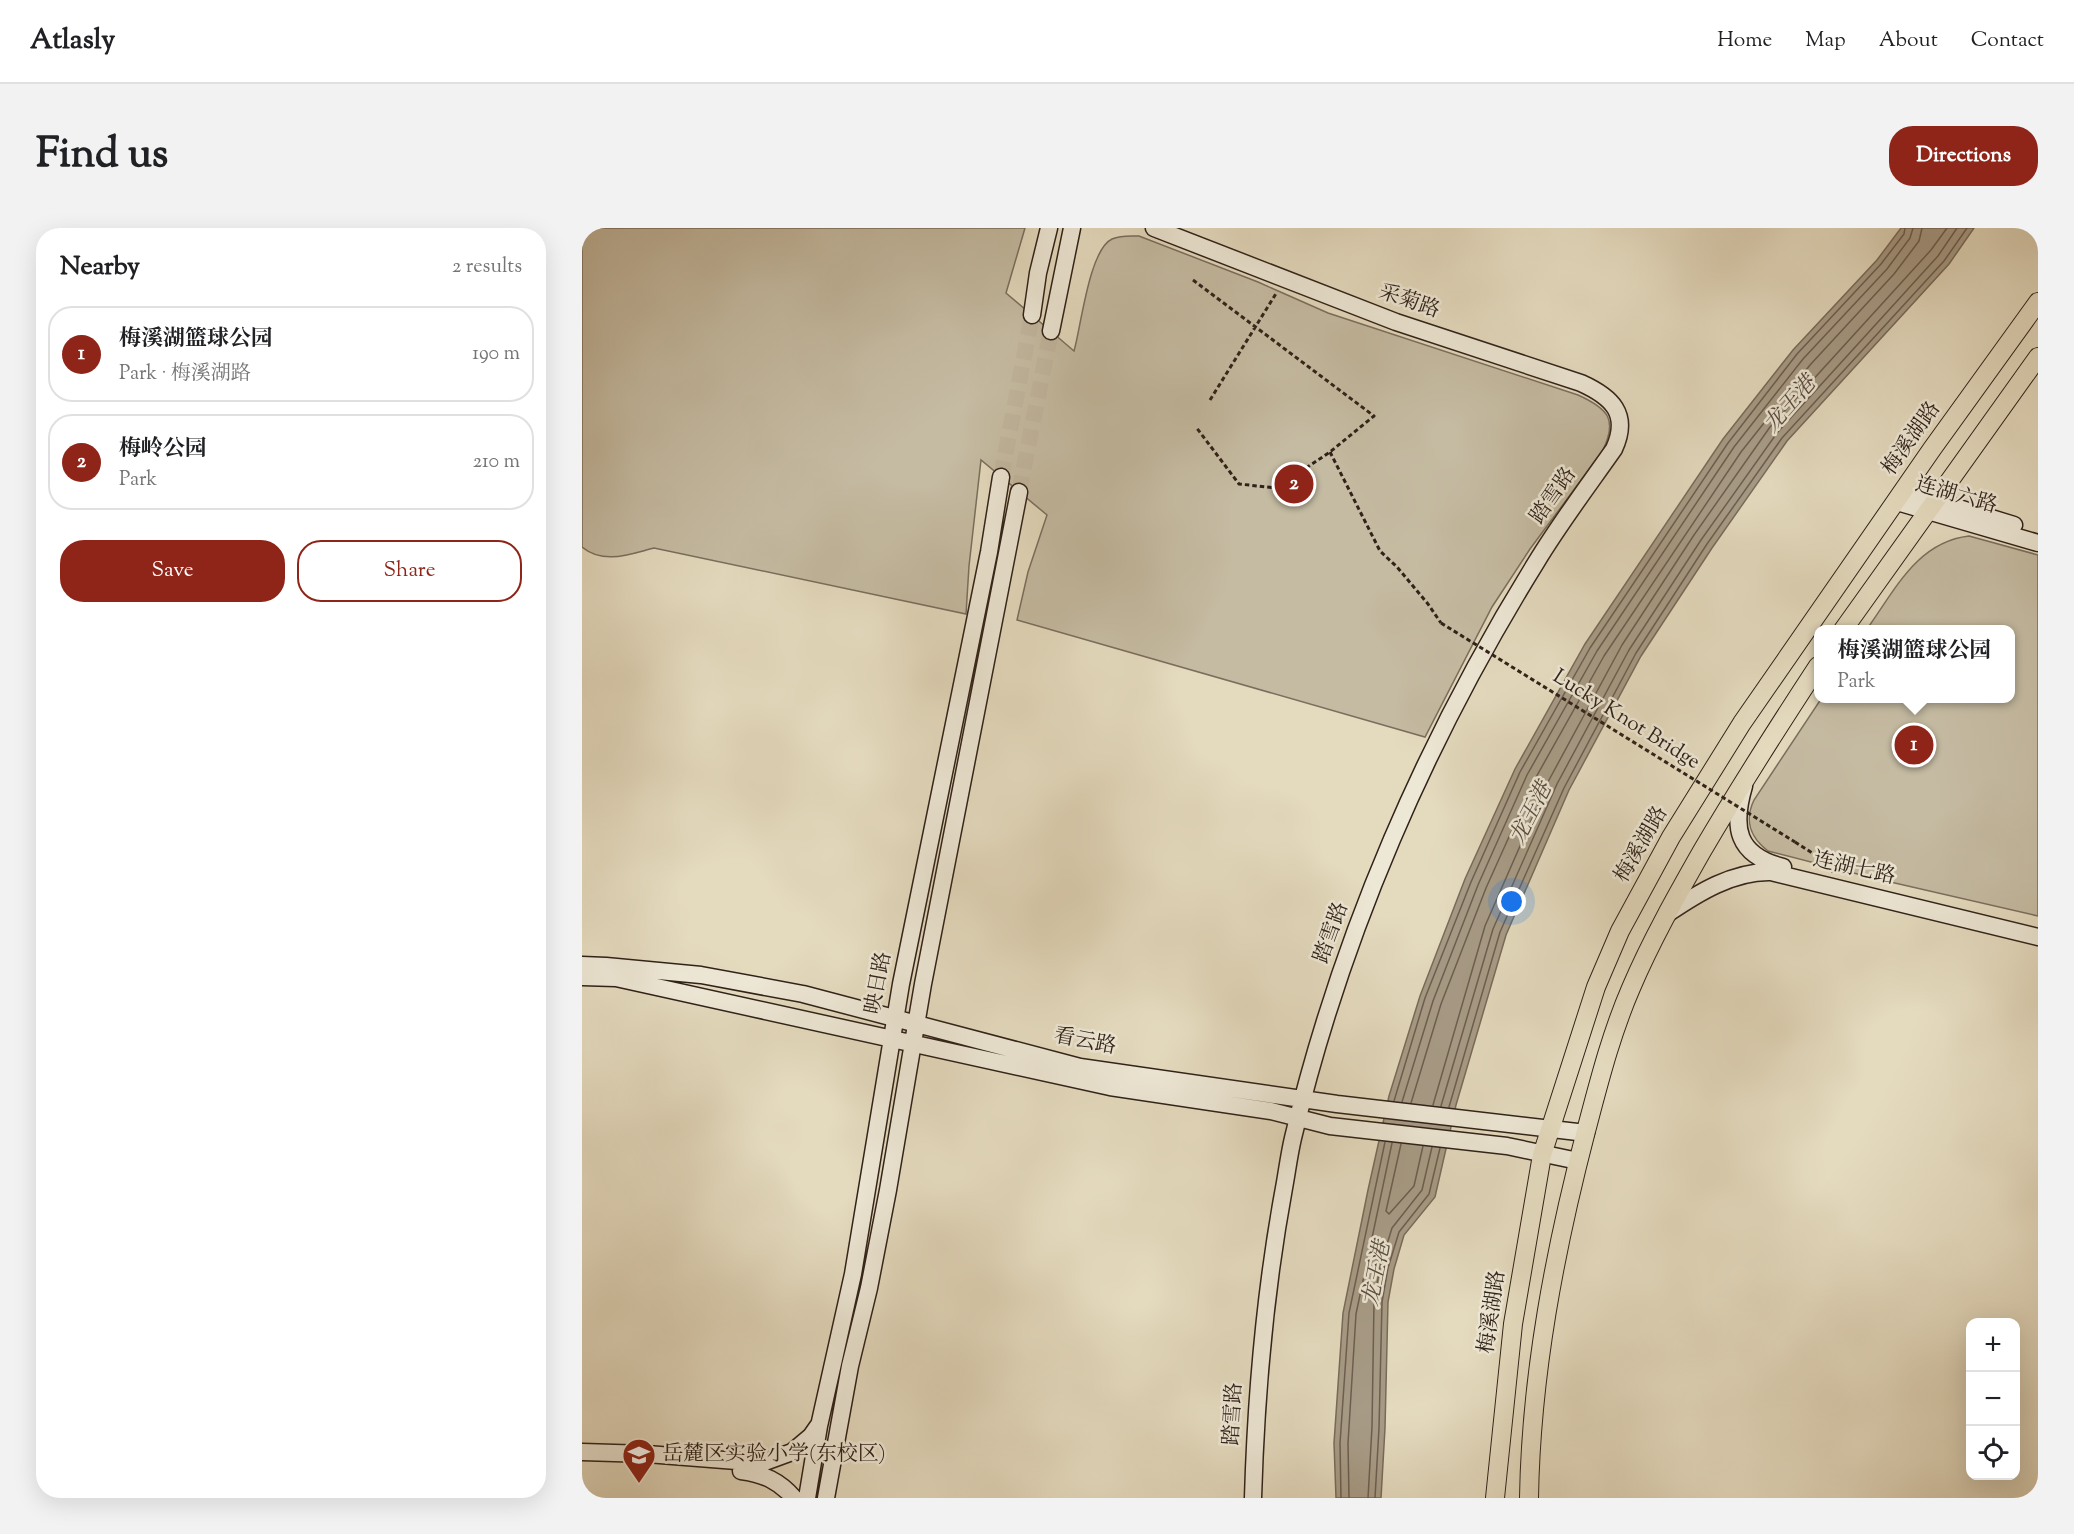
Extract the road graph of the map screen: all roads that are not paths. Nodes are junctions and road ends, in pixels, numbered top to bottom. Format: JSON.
{"nodes":[{"id":1,"x":1049,"y":228,"type":"edge"},
{"id":2,"x":1072,"y":228,"type":"edge"},
{"id":3,"x":1154,"y":228,"type":"edge"},
{"id":4,"x":1174,"y":228,"type":"edge"},
{"id":5,"x":2038,"y":302,"type":"edge"},
{"id":6,"x":1032,"y":315,"type":"tunnel mouth"},
{"id":7,"x":1051,"y":331,"type":"tunnel mouth"},
{"id":8,"x":2038,"y":357,"type":"edge"},
{"id":9,"x":1622,"y":441,"type":"junction"},
{"id":10,"x":1001,"y":477,"type":"tunnel mouth"},
{"id":11,"x":1019,"y":492,"type":"tunnel mouth"},
{"id":12,"x":1900,"y":496,"type":"junction"},
{"id":13,"x":1932,"y":506,"type":"junction"},
{"id":14,"x":2038,"y":533,"type":"edge"},
{"id":15,"x":2038,"y":543,"type":"edge"},
{"id":16,"x":1847,"y":625,"type":"edge"},
{"id":17,"x":1814,"y":672,"type":"edge"},
{"id":18,"x":1748,"y":773,"type":"junction"},
{"id":19,"x":1667,"y":914,"type":"junction"},
{"id":20,"x":2038,"y":926,"type":"edge"},
{"id":21,"x":2038,"y":937,"type":"edge"},
{"id":22,"x":582,"y":965,"type":"edge"},
{"id":23,"x":582,"y":977,"type":"edge"},
{"id":24,"x":895,"y":1019,"type":"junction"},
{"id":25,"x":916,"y":1025,"type":"junction"},
{"id":26,"x":891,"y":1039,"type":"junction"},
{"id":27,"x":913,"y":1044,"type":"junction"},
{"id":28,"x":1307,"y":1099,"type":"junction"},
{"id":29,"x":1302,"y":1119,"type":"junction"},
{"id":30,"x":1551,"y":1130,"type":"junction"},
{"id":31,"x":1586,"y":1133,"type":"junction"},
{"id":32,"x":1542,"y":1155,"type":"junction"},
{"id":33,"x":1578,"y":1161,"type":"junction"},
{"id":34,"x":819,"y":1426,"type":"junction"},
{"id":35,"x":582,"y":1452,"type":"edge"},
{"id":36,"x":582,"y":1460,"type":"edge"},
{"id":37,"x":794,"y":1498,"type":"edge"},
{"id":38,"x":807,"y":1498,"type":"edge"},
{"id":39,"x":826,"y":1498,"type":"edge"},
{"id":40,"x":1253,"y":1498,"type":"edge"},
{"id":41,"x":1261,"y":1498,"type":"edge"},
{"id":42,"x":1495,"y":1498,"type":"edge"},
{"id":43,"x":1529,"y":1498,"type":"edge"}],
"edges":[{"from":1,"to":6,"type":"main road"},
{"from":2,"to":7,"type":"main road"},
{"from":3,"to":9,"type":"main road","name":"采菊路"},
{"from":4,"to":9,"type":"main road","name":"采菊路"},
{"from":5,"to":12,"type":"main road","name":"梅溪湖路"},
{"from":8,"to":13,"type":"main road"},
{"from":9,"to":28,"type":"main road","name":"踏雪路"},
{"from":10,"to":24,"type":"main road","name":"映日路"},
{"from":11,"to":25,"type":"main road","name":"映日路"},
{"from":12,"to":13,"type":"main road","name":"连湖六路"},
{"from":12,"to":30,"type":"main road","name":"梅溪湖路"},
{"from":13,"to":14,"type":"main road","name":"连湖六路"},
{"from":13,"to":15,"type":"main road","name":"连湖六路"},
{"from":13,"to":16,"type":"main road"},
{"from":17,"to":18,"type":"main road"},
{"from":18,"to":19,"type":"main road"},
{"from":18,"to":20,"type":"main road","name":"连湖七路"},
{"from":19,"to":21,"type":"main road","name":"连湖七路"},
{"from":19,"to":31,"type":"main road"},
{"from":22,"to":24,"type":"main road","name":"看云路"},
{"from":23,"to":26,"type":"main road","name":"看云路"},
{"from":24,"to":25,"type":"main road","name":"看云路"},
{"from":24,"to":26,"type":"main road","name":"映日路"},
{"from":25,"to":27,"type":"main road","name":"映日路"},
{"from":25,"to":28,"type":"main road","name":"看云路"},
{"from":26,"to":27,"type":"main road","name":"看云路"},
{"from":26,"to":34,"type":"main road","name":"映日路"},
{"from":27,"to":29,"type":"main road","name":"看云路"},
{"from":27,"to":39,"type":"main road","name":"映日路"},
{"from":28,"to":29,"type":"main road","name":"踏雪路"},
{"from":28,"to":30,"type":"main road","name":"看云路"},
{"from":29,"to":32,"type":"main road","name":"看云路"},
{"from":29,"to":40,"type":"main road","name":"踏雪路"},
{"from":29,"to":41,"type":"main road","name":"踏雪路"},
{"from":30,"to":31,"type":"main road","name":"看云路"},
{"from":30,"to":32,"type":"main road","name":"梅溪湖路"},
{"from":31,"to":33,"type":"main road"},
{"from":32,"to":33,"type":"main road","name":"看云路"},
{"from":32,"to":42,"type":"main road","name":"梅溪湖路"},
{"from":33,"to":43,"type":"main road"},
{"from":34,"to":35,"type":"main road"},
{"from":34,"to":38,"type":"main road","name":"映日路"},
{"from":36,"to":37,"type":"main road"}]}
